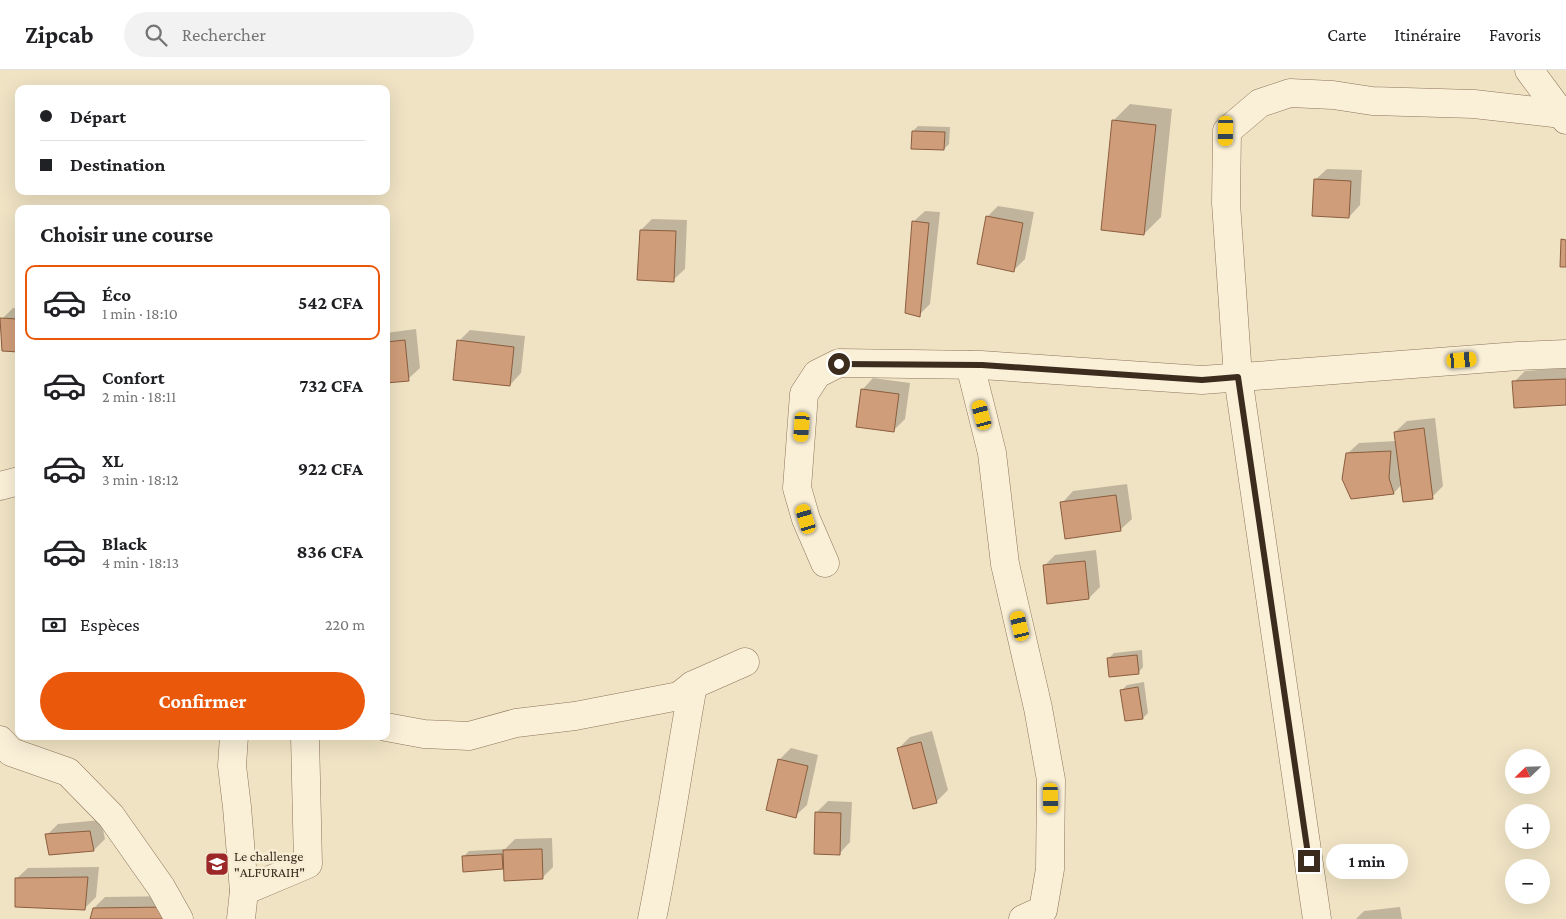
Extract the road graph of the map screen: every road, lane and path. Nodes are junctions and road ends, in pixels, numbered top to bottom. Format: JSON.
{"nodes":[{"id":1,"x":1529,"y":70,"type":"edge"},
{"id":2,"x":1564,"y":117,"type":"edge"},
{"id":3,"x":1566,"y":354,"type":"edge"},
{"id":4,"x":970,"y":365,"type":"junction"},
{"id":5,"x":1238,"y":377,"type":"junction"},
{"id":6,"x":15,"y":482,"type":"edge"},
{"id":7,"x":0,"y":486,"type":"edge"},
{"id":8,"x":825,"y":563,"type":"dead end"},
{"id":9,"x":745,"y":662,"type":"dead end"},
{"id":10,"x":693,"y":685,"type":"junction"},
{"id":11,"x":390,"y":728,"type":"edge"},
{"id":12,"x":0,"y":740,"type":"edge"},
{"id":13,"x":234,"y":740,"type":"edge"},
{"id":14,"x":305,"y":740,"type":"edge"},
{"id":15,"x":244,"y":891,"type":"junction"},
{"id":16,"x":179,"y":919,"type":"edge"},
{"id":17,"x":241,"y":919,"type":"edge"},
{"id":18,"x":652,"y":919,"type":"edge"},
{"id":19,"x":1023,"y":919,"type":"edge"},
{"id":20,"x":1317,"y":919,"type":"edge"}],
"edges":[{"from":1,"to":2,"type":"street"},
{"from":2,"to":5,"type":"street"},
{"from":3,"to":5,"type":"street"},
{"from":4,"to":5,"type":"street"},
{"from":4,"to":8,"type":"street"},
{"from":4,"to":19,"type":"street"},
{"from":5,"to":20,"type":"street"},
{"from":6,"to":7,"type":"street"},
{"from":9,"to":10,"type":"street"},
{"from":10,"to":11,"type":"street"},
{"from":10,"to":18,"type":"street"},
{"from":12,"to":16,"type":"street"},
{"from":13,"to":15,"type":"street"},
{"from":14,"to":15,"type":"street"},
{"from":15,"to":17,"type":"street"}]}
